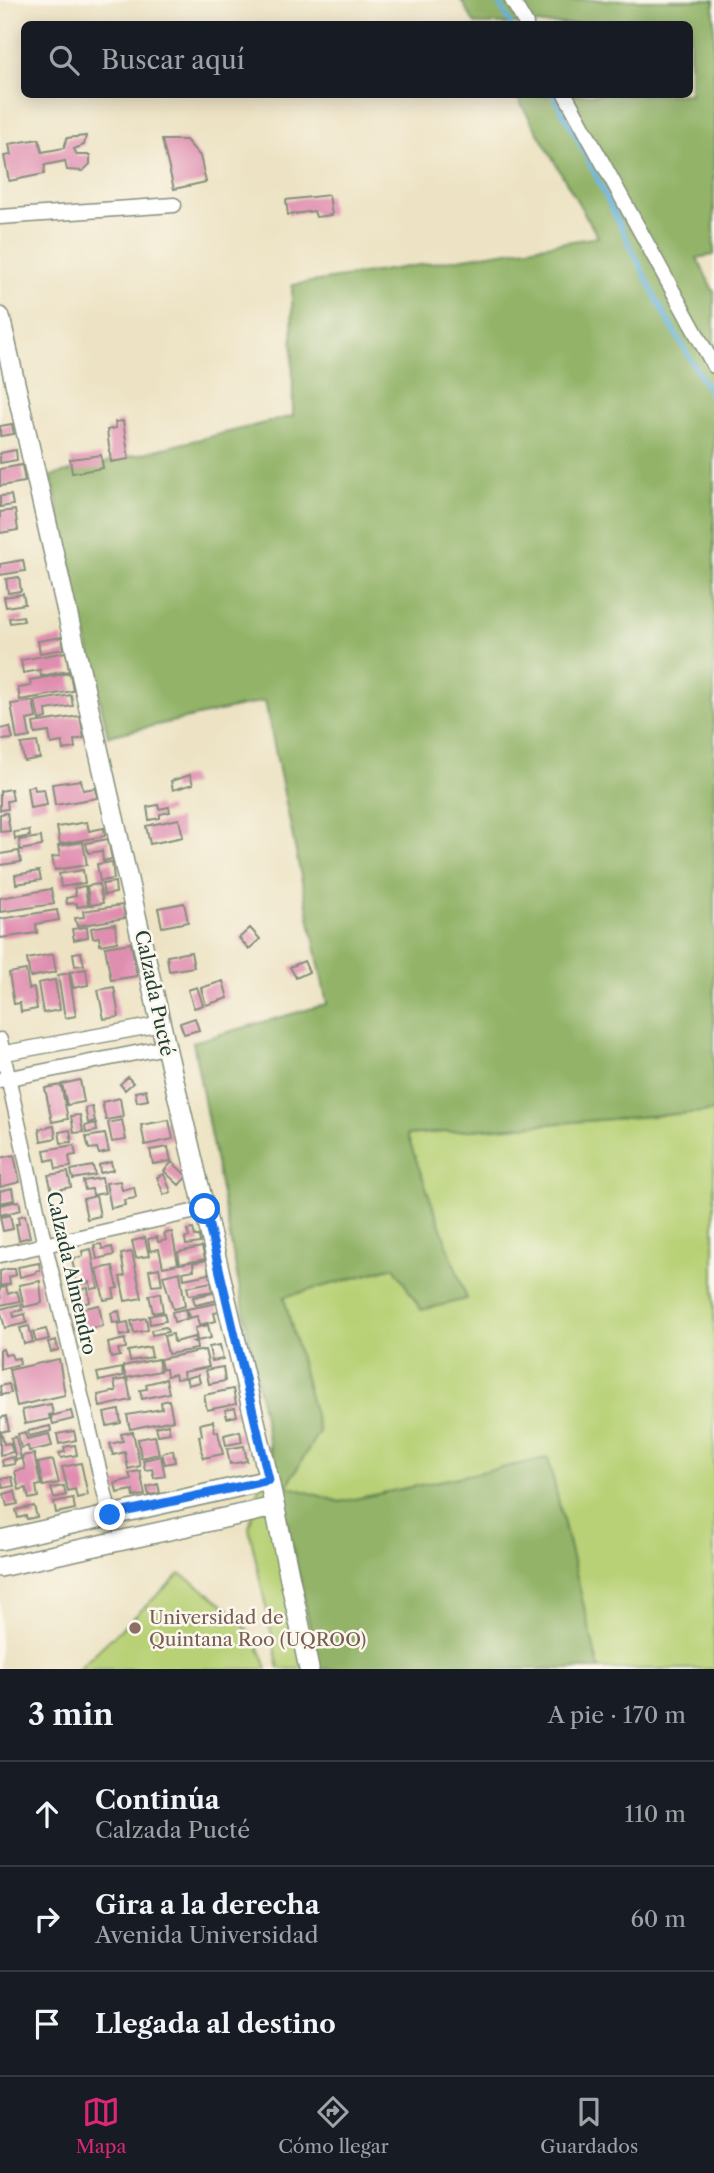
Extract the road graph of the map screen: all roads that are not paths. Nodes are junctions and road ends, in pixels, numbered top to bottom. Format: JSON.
{"nodes":[{"id":1,"x":512,"y":0,"type":"edge"},
{"id":2,"x":524,"y":21,"type":"edge"},
{"id":3,"x":567,"y":98,"type":"edge"},
{"id":4,"x":174,"y":205,"type":"dead end"},
{"id":5,"x":0,"y":218,"type":"edge"},
{"id":6,"x":0,"y":317,"type":"edge"},
{"id":7,"x":714,"y":366,"type":"edge"},
{"id":8,"x":162,"y":1024,"type":"junction"},
{"id":9,"x":166,"y":1047,"type":"junction"},
{"id":10,"x":1,"y":1049,"type":"edge"},
{"id":11,"x":4,"y":1080,"type":"edge"},
{"id":12,"x":205,"y":1209,"type":"junction"},
{"id":13,"x":45,"y":1246,"type":"junction"},
{"id":14,"x":0,"y":1255,"type":"edge"},
{"id":15,"x":269,"y":1480,"type":"junction"},
{"id":16,"x":274,"y":1507,"type":"junction"},
{"id":17,"x":110,"y":1515,"type":"junction"},
{"id":18,"x":0,"y":1540,"type":"edge"},
{"id":19,"x":0,"y":1567,"type":"edge"},
{"id":20,"x":309,"y":1669,"type":"edge"}],
"edges":[{"from":1,"to":2,"type":"street"},
{"from":3,"to":7,"type":"street"},
{"from":4,"to":5,"type":"street"},
{"from":6,"to":8,"type":"street","name":"Calzada Pucté"},
{"from":8,"to":9,"type":"street","name":"Calzada Pucté"},
{"from":8,"to":10,"type":"street"},
{"from":9,"to":11,"type":"street"},
{"from":9,"to":12,"type":"street","name":"Calzada Pucté"},
{"from":10,"to":11,"type":"street","name":"Calzada Almendro"},
{"from":11,"to":13,"type":"street","name":"Calzada Almendro"},
{"from":12,"to":13,"type":"street"},
{"from":12,"to":15,"type":"street","name":"Calzada Pucté"},
{"from":13,"to":14,"type":"street"},
{"from":13,"to":17,"type":"street","name":"Calzada Almendro"},
{"from":15,"to":16,"type":"street","name":"Calzada Pucté"},
{"from":15,"to":17,"type":"street"},
{"from":16,"to":19,"type":"street"},
{"from":16,"to":20,"type":"street","name":"Calzada Pucté"},
{"from":17,"to":18,"type":"street"}]}
